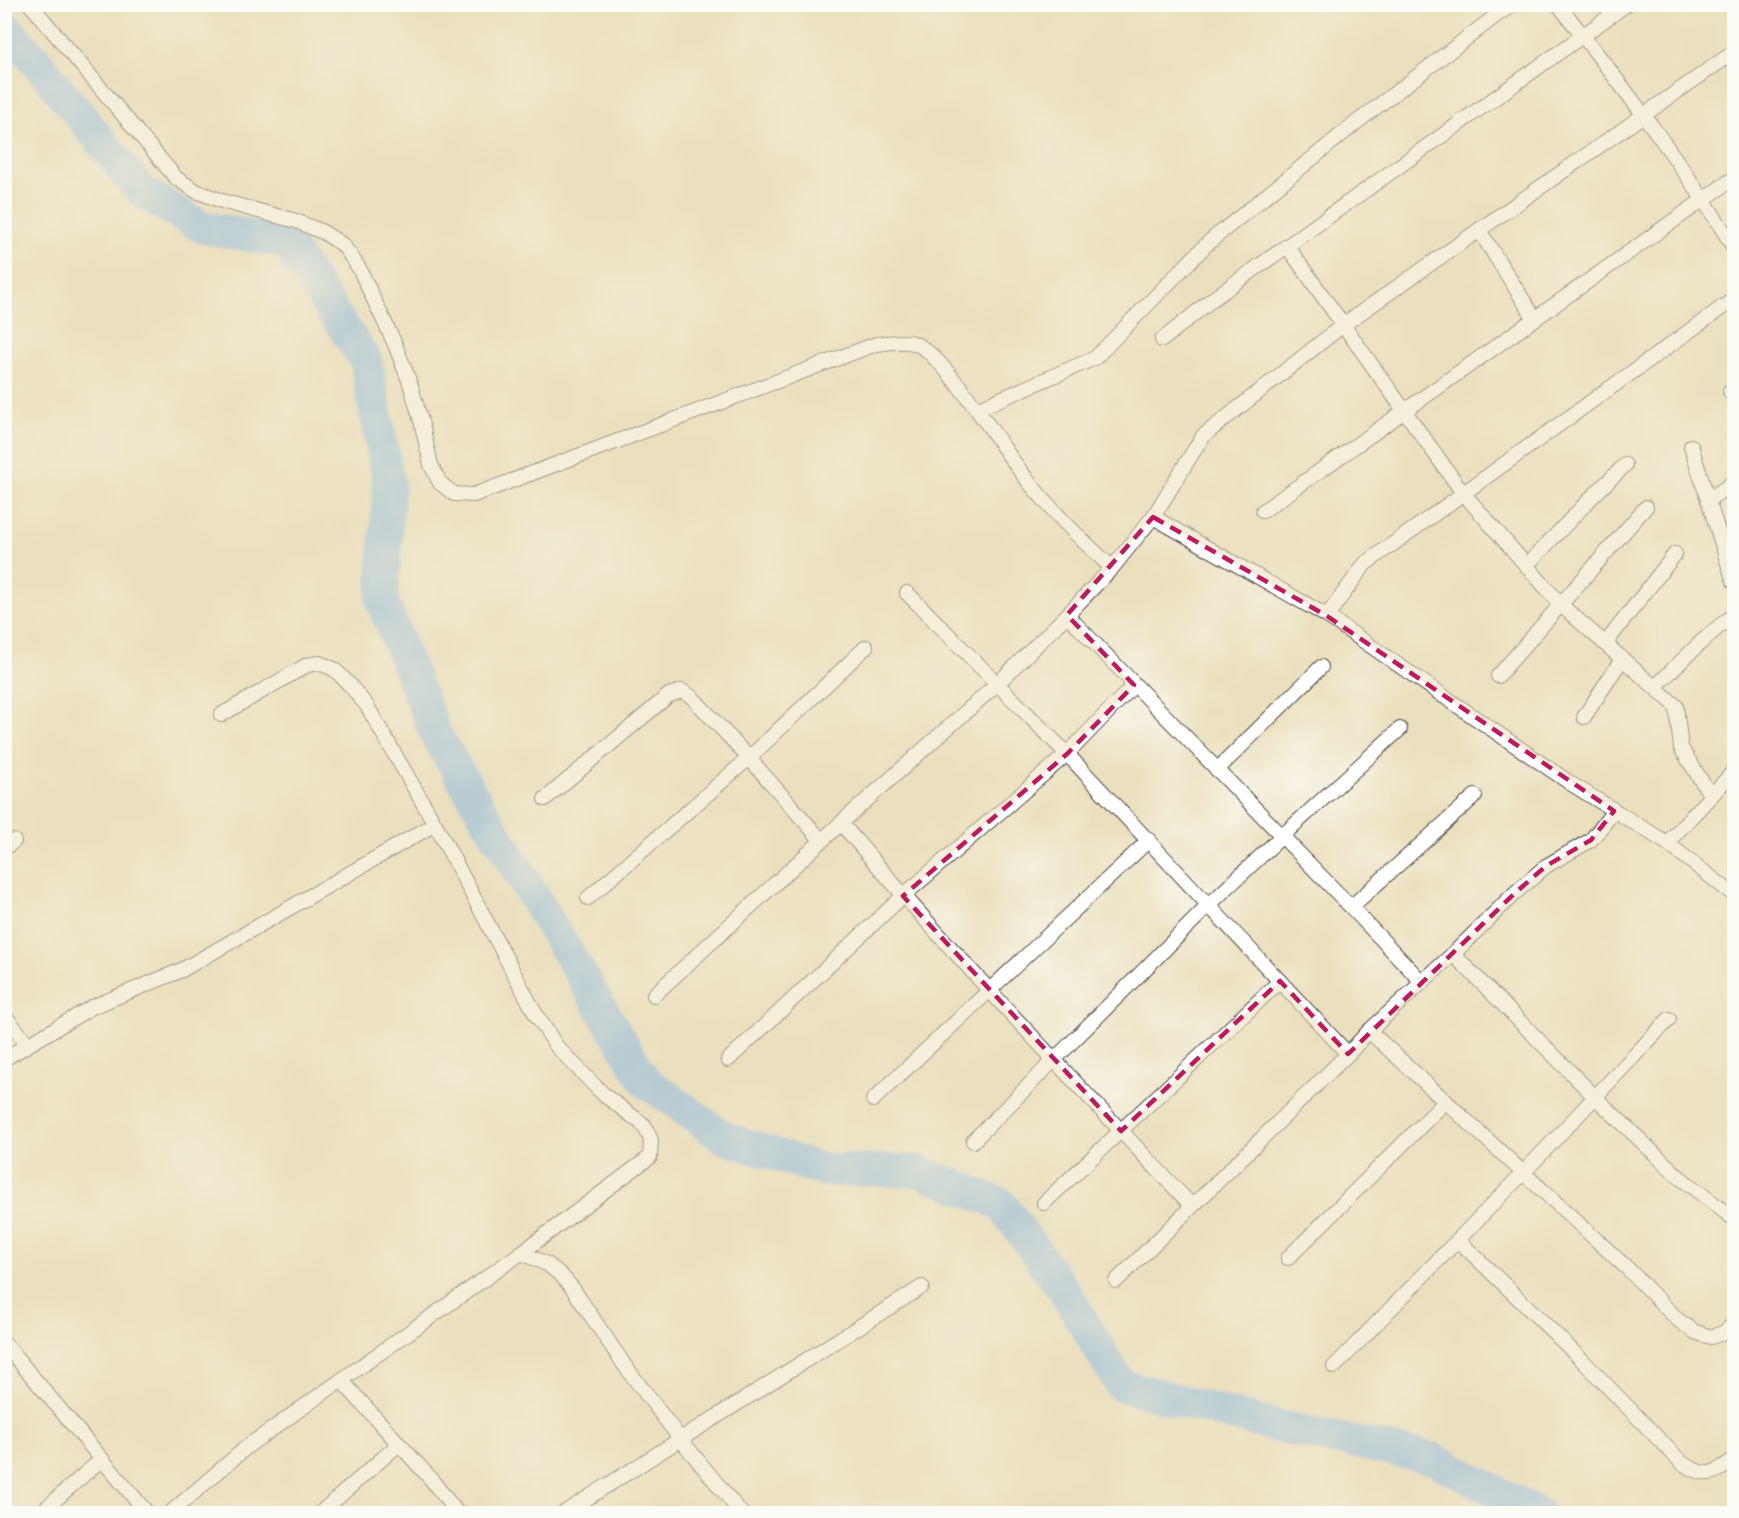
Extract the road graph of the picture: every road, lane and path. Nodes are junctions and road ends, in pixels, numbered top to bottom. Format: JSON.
{"nodes":[{"id":1,"x":30,"y":4,"type":"edge"},
{"id":2,"x":1513,"y":4,"type":"edge"},
{"id":3,"x":1558,"y":4,"type":"edge"},
{"id":4,"x":1627,"y":4,"type":"edge"},
{"id":5,"x":1493,"y":10,"type":"edge"},
{"id":6,"x":1582,"y":36,"type":"junction"},
{"id":7,"x":1734,"y":52,"type":"edge"},
{"id":8,"x":1644,"y":116,"type":"junction"},
{"id":9,"x":1734,"y":178,"type":"edge"},
{"id":10,"x":1705,"y":199,"type":"junction"},
{"id":11,"x":1479,"y":230,"type":"junction"},
{"id":12,"x":1287,"y":246,"type":"junction"},
{"id":13,"x":1734,"y":248,"type":"edge"},
{"id":14,"x":1734,"y":299,"type":"edge"},
{"id":15,"x":1535,"y":320,"type":"junction"},
{"id":16,"x":1343,"y":325,"type":"junction"},
{"id":17,"x":1162,"y":340,"type":"dead end"},
{"id":18,"x":977,"y":409,"type":"junction"},
{"id":19,"x":1405,"y":411,"type":"junction"},
{"id":20,"x":1691,"y":446,"type":"dead end"},
{"id":21,"x":1625,"y":465,"type":"dead end"},
{"id":22,"x":1734,"y":482,"type":"edge"},
{"id":23,"x":1463,"y":494,"type":"junction"},
{"id":24,"x":1708,"y":500,"type":"junction"},
{"id":25,"x":1646,"y":507,"type":"dead end"},
{"id":26,"x":1263,"y":511,"type":"dead end"},
{"id":27,"x":1153,"y":517,"type":"junction"},
{"id":28,"x":1675,"y":554,"type":"dead end"},
{"id":29,"x":1526,"y":566,"type":"junction"},
{"id":30,"x":1112,"y":568,"type":"junction"},
{"id":31,"x":1734,"y":582,"type":"edge"},
{"id":32,"x":907,"y":592,"type":"dead end"},
{"id":33,"x":1561,"y":605,"type":"junction"},
{"id":34,"x":1067,"y":615,"type":"junction"},
{"id":35,"x":1734,"y":615,"type":"edge"},
{"id":36,"x":1327,"y":616,"type":"junction"},
{"id":37,"x":1605,"y":644,"type":"junction"},
{"id":38,"x":866,"y":647,"type":"dead end"},
{"id":39,"x":1622,"y":659,"type":"junction"},
{"id":40,"x":1321,"y":667,"type":"dead end"},
{"id":41,"x":1498,"y":676,"type":"dead end"},
{"id":42,"x":997,"y":684,"type":"junction"},
{"id":43,"x":1134,"y":685,"type":"junction"},
{"id":44,"x":1655,"y":687,"type":"junction"},
{"id":45,"x":221,"y":715,"type":"dead end"},
{"id":46,"x":1584,"y":717,"type":"dead end"},
{"id":47,"x":1400,"y":729,"type":"dead end"},
{"id":48,"x":1068,"y":753,"type":"junction"},
{"id":49,"x":749,"y":758,"type":"junction"},
{"id":50,"x":1217,"y":770,"type":"junction"},
{"id":51,"x":1734,"y":771,"type":"edge"},
{"id":52,"x":1475,"y":796,"type":"dead end"},
{"id":53,"x":1711,"y":796,"type":"junction"},
{"id":54,"x":544,"y":799,"type":"dead end"},
{"id":55,"x":1614,"y":811,"type":"junction"},
{"id":56,"x":841,"y":823,"type":"junction"},
{"id":57,"x":435,"y":824,"type":"junction"},
{"id":58,"x":1282,"y":836,"type":"junction"},
{"id":59,"x":1149,"y":840,"type":"junction"},
{"id":60,"x":822,"y":841,"type":"junction"},
{"id":61,"x":1667,"y":843,"type":"junction"},
{"id":62,"x":903,"y":896,"type":"junction"},
{"id":63,"x":1734,"y":896,"type":"edge"},
{"id":64,"x":588,"y":898,"type":"dead end"},
{"id":65,"x":1209,"y":905,"type":"junction"},
{"id":66,"x":1351,"y":907,"type":"junction"},
{"id":67,"x":1454,"y":954,"type":"junction"},
{"id":68,"x":1280,"y":981,"type":"junction"},
{"id":69,"x":1422,"y":982,"type":"junction"},
{"id":70,"x":989,"y":990,"type":"junction"},
{"id":71,"x":654,"y":995,"type":"dead end"},
{"id":72,"x":4,"y":1015,"type":"edge"},
{"id":73,"x":1668,"y":1019,"type":"dead end"},
{"id":74,"x":1369,"y":1031,"type":"junction"},
{"id":75,"x":28,"y":1044,"type":"junction"},
{"id":76,"x":1348,"y":1054,"type":"junction"},
{"id":77,"x":4,"y":1059,"type":"edge"},
{"id":78,"x":728,"y":1060,"type":"dead end"},
{"id":79,"x":1054,"y":1060,"type":"junction"},
{"id":80,"x":1595,"y":1097,"type":"junction"},
{"id":81,"x":873,"y":1100,"type":"dead end"},
{"id":82,"x":1446,"y":1101,"type":"junction"},
{"id":83,"x":1121,"y":1131,"type":"junction"},
{"id":84,"x":973,"y":1141,"type":"dead end"},
{"id":85,"x":1524,"y":1172,"type":"junction"},
{"id":86,"x":1044,"y":1203,"type":"dead end"},
{"id":87,"x":1192,"y":1206,"type":"junction"},
{"id":88,"x":1734,"y":1219,"type":"edge"},
{"id":89,"x":1458,"y":1240,"type":"junction"},
{"id":90,"x":521,"y":1253,"type":"junction"},
{"id":91,"x":1288,"y":1258,"type":"dead end"},
{"id":92,"x":1116,"y":1281,"type":"dead end"},
{"id":93,"x":922,"y":1287,"type":"dead end"},
{"id":94,"x":1734,"y":1324,"type":"edge"},
{"id":95,"x":4,"y":1343,"type":"edge"},
{"id":96,"x":1334,"y":1367,"type":"dead end"},
{"id":97,"x":341,"y":1380,"type":"junction"},
{"id":98,"x":681,"y":1440,"type":"junction"},
{"id":99,"x":399,"y":1444,"type":"junction"},
{"id":100,"x":1734,"y":1458,"type":"edge"},
{"id":101,"x":102,"y":1459,"type":"junction"},
{"id":102,"x":739,"y":1513,"type":"edge"},
{"id":103,"x":39,"y":1514,"type":"edge"},
{"id":104,"x":148,"y":1514,"type":"edge"},
{"id":105,"x":169,"y":1514,"type":"edge"},
{"id":106,"x":319,"y":1514,"type":"edge"},
{"id":107,"x":458,"y":1514,"type":"edge"},
{"id":108,"x":562,"y":1514,"type":"edge"}],
"edges":[{"from":1,"to":18,"type":"street"},
{"from":2,"to":5,"type":"street"},
{"from":3,"to":6,"type":"street"},
{"from":4,"to":6,"type":"street"},
{"from":5,"to":18,"type":"street"},
{"from":6,"to":8,"type":"street"},
{"from":6,"to":12,"type":"street"},
{"from":7,"to":8,"type":"street"},
{"from":8,"to":10,"type":"street"},
{"from":8,"to":11,"type":"street"},
{"from":9,"to":10,"type":"street"},
{"from":10,"to":13,"type":"street"},
{"from":10,"to":15,"type":"street"},
{"from":11,"to":15,"type":"street"},
{"from":11,"to":16,"type":"street"},
{"from":12,"to":16,"type":"street"},
{"from":12,"to":17,"type":"street"},
{"from":14,"to":23,"type":"street"},
{"from":15,"to":19,"type":"street"},
{"from":16,"to":19,"type":"street"},
{"from":16,"to":27,"type":"street"},
{"from":18,"to":30,"type":"street"},
{"from":19,"to":23,"type":"street"},
{"from":19,"to":26,"type":"street"},
{"from":20,"to":24,"type":"street"},
{"from":21,"to":29,"type":"street"},
{"from":22,"to":24,"type":"street"},
{"from":23,"to":29,"type":"street"},
{"from":23,"to":36,"type":"street"},
{"from":24,"to":31,"type":"street"},
{"from":25,"to":33,"type":"street"},
{"from":27,"to":30,"type":"street"},
{"from":27,"to":36,"type":"street"},
{"from":28,"to":37,"type":"street"},
{"from":29,"to":33,"type":"street"},
{"from":30,"to":34,"type":"street"},
{"from":32,"to":42,"type":"street"},
{"from":33,"to":37,"type":"street"},
{"from":33,"to":41,"type":"street"},
{"from":34,"to":42,"type":"street"},
{"from":34,"to":43,"type":"street"},
{"from":35,"to":44,"type":"street"},
{"from":36,"to":55,"type":"street"},
{"from":37,"to":39,"type":"street"},
{"from":38,"to":49,"type":"street"},
{"from":39,"to":44,"type":"street"},
{"from":39,"to":46,"type":"street"},
{"from":40,"to":50,"type":"street"},
{"from":42,"to":48,"type":"street"},
{"from":42,"to":56,"type":"street"},
{"from":43,"to":48,"type":"street"},
{"from":43,"to":50,"type":"street"},
{"from":44,"to":53,"type":"street"},
{"from":45,"to":57,"type":"street"},
{"from":47,"to":58,"type":"street"},
{"from":48,"to":59,"type":"street"},
{"from":48,"to":62,"type":"street"},
{"from":49,"to":54,"type":"street"},
{"from":49,"to":60,"type":"street"},
{"from":49,"to":64,"type":"street"},
{"from":50,"to":58,"type":"street"},
{"from":51,"to":53,"type":"street"},
{"from":52,"to":66,"type":"street"},
{"from":53,"to":61,"type":"street"},
{"from":55,"to":61,"type":"street"},
{"from":55,"to":67,"type":"street"},
{"from":56,"to":60,"type":"street"},
{"from":56,"to":62,"type":"street"},
{"from":57,"to":75,"type":"street"},
{"from":57,"to":90,"type":"street"},
{"from":58,"to":65,"type":"street"},
{"from":58,"to":66,"type":"street"},
{"from":59,"to":65,"type":"street"},
{"from":59,"to":70,"type":"street"},
{"from":60,"to":71,"type":"street"},
{"from":61,"to":63,"type":"street"},
{"from":62,"to":70,"type":"street"},
{"from":62,"to":78,"type":"street"},
{"from":65,"to":68,"type":"street"},
{"from":65,"to":79,"type":"street"},
{"from":66,"to":69,"type":"street"},
{"from":67,"to":69,"type":"street"},
{"from":67,"to":80,"type":"street"},
{"from":68,"to":76,"type":"street"},
{"from":68,"to":83,"type":"street"},
{"from":69,"to":74,"type":"street"},
{"from":70,"to":79,"type":"street"},
{"from":70,"to":81,"type":"street"},
{"from":72,"to":75,"type":"street"},
{"from":73,"to":80,"type":"street"},
{"from":74,"to":76,"type":"street"},
{"from":74,"to":82,"type":"street"},
{"from":75,"to":77,"type":"street"},
{"from":76,"to":87,"type":"street"},
{"from":79,"to":83,"type":"street"},
{"from":79,"to":84,"type":"street"},
{"from":80,"to":85,"type":"street"},
{"from":80,"to":88,"type":"street"},
{"from":82,"to":85,"type":"street"},
{"from":82,"to":91,"type":"street"},
{"from":83,"to":86,"type":"street"},
{"from":83,"to":87,"type":"street"},
{"from":85,"to":89,"type":"street"},
{"from":85,"to":94,"type":"street"},
{"from":87,"to":92,"type":"street"},
{"from":89,"to":96,"type":"street"},
{"from":89,"to":100,"type":"street"},
{"from":90,"to":97,"type":"street"},
{"from":90,"to":98,"type":"street"},
{"from":93,"to":98,"type":"street"},
{"from":95,"to":101,"type":"street"},
{"from":97,"to":99,"type":"street"},
{"from":97,"to":105,"type":"street"},
{"from":98,"to":102,"type":"street"},
{"from":98,"to":108,"type":"street"},
{"from":99,"to":106,"type":"street"},
{"from":99,"to":107,"type":"street"},
{"from":101,"to":103,"type":"street"},
{"from":101,"to":104,"type":"street"}]}
